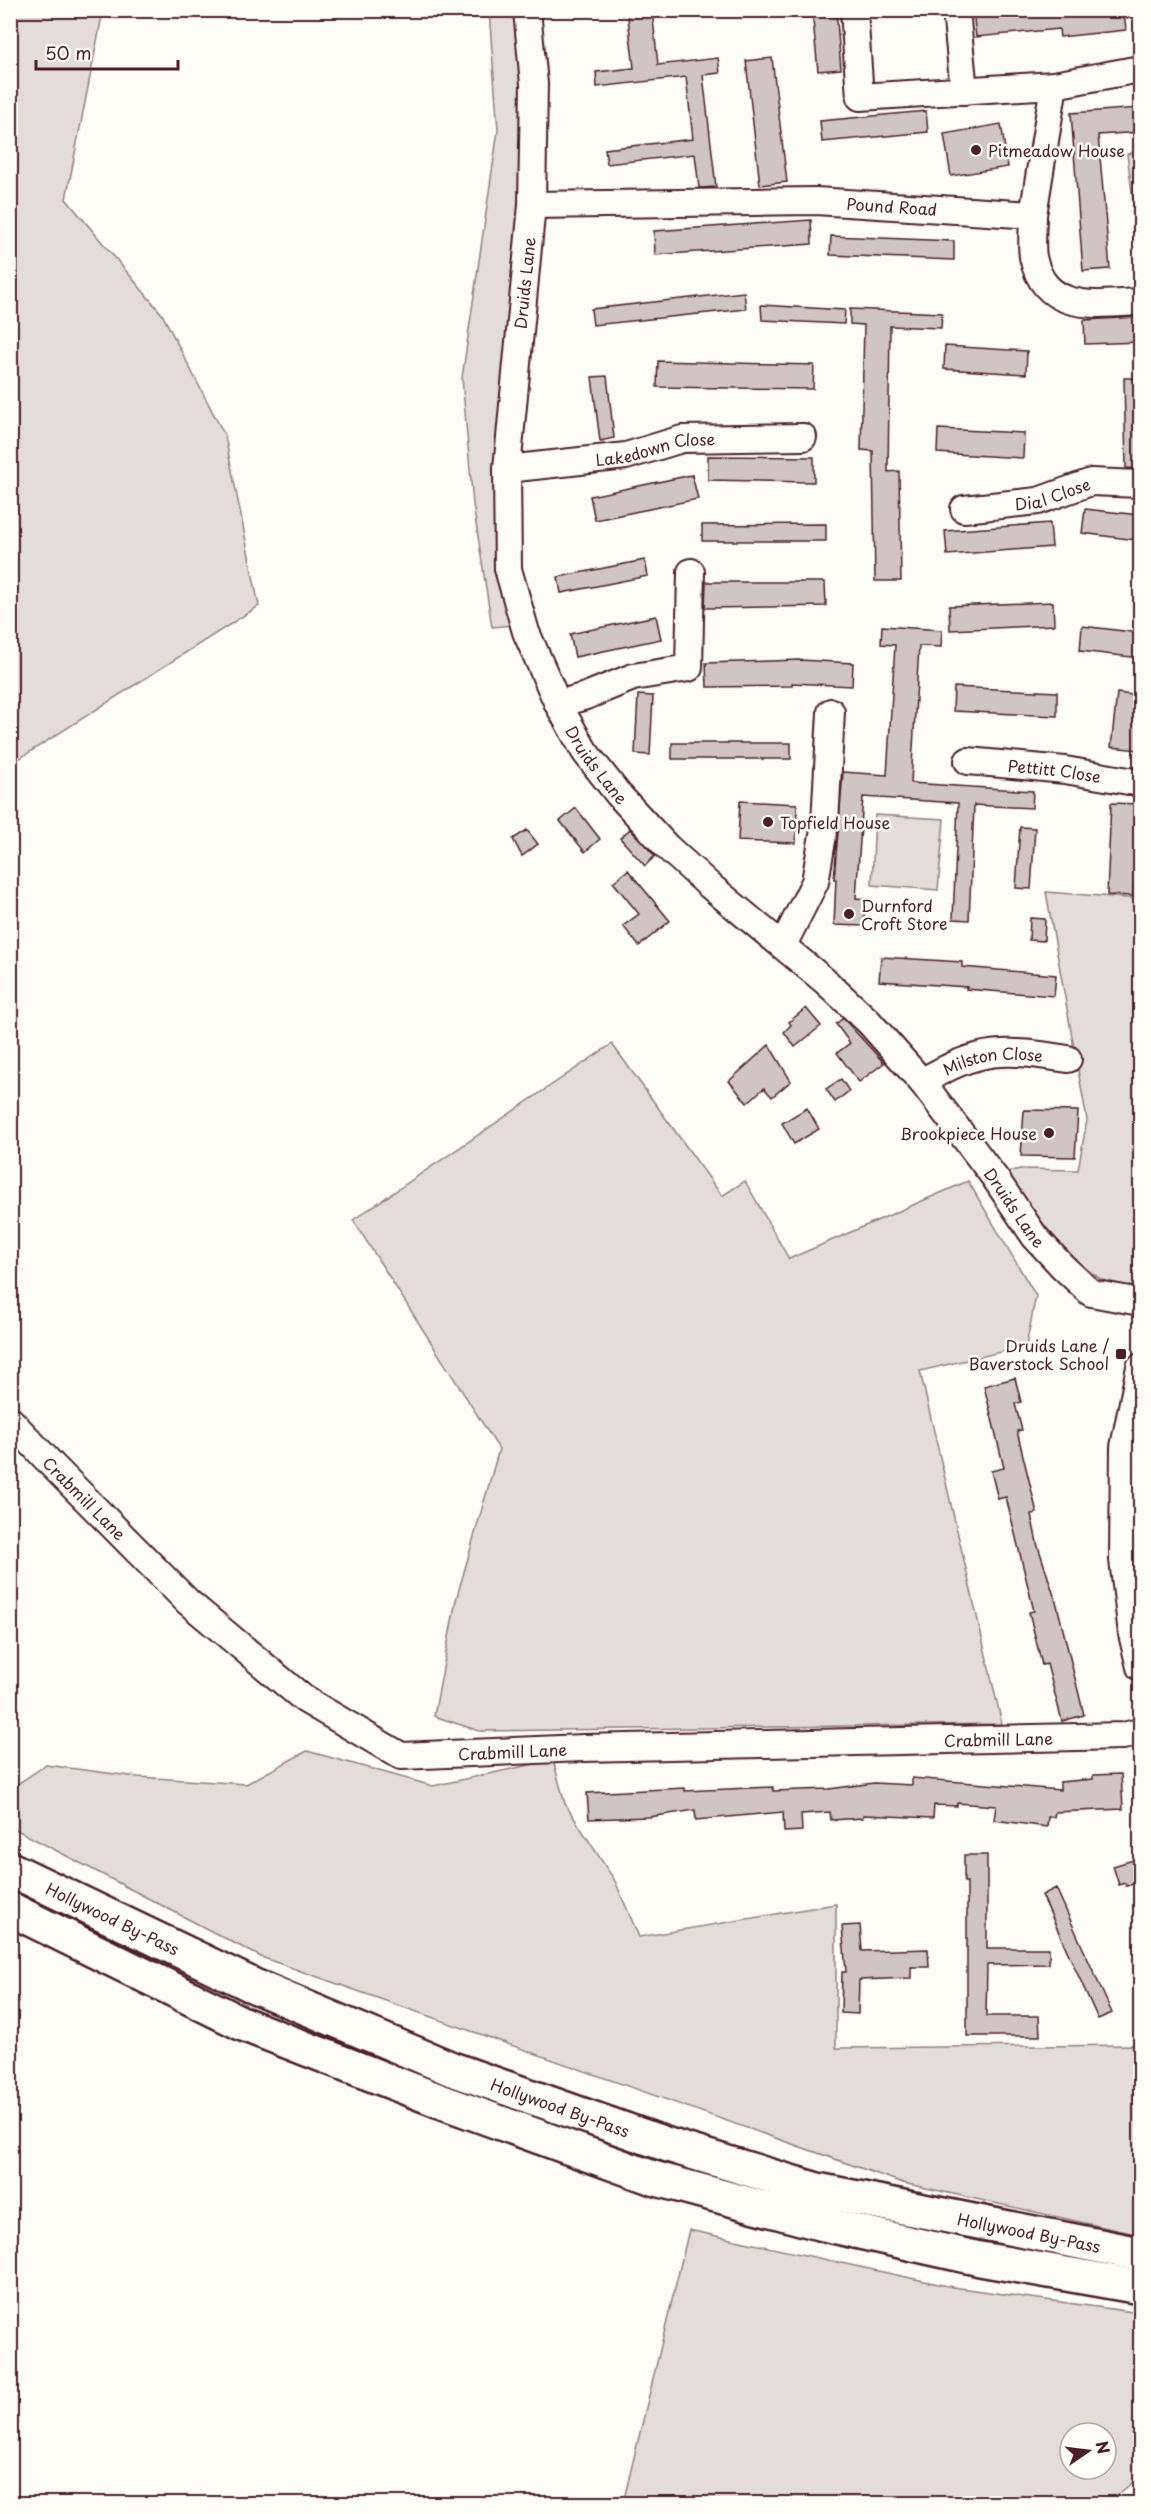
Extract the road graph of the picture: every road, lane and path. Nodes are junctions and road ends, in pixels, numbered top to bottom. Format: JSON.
{"nodes":[{"id":1,"x":527,"y":10,"type":"edge"},
{"id":2,"x":854,"y":10,"type":"edge"},
{"id":3,"x":957,"y":10,"type":"edge"},
{"id":4,"x":1140,"y":69,"type":"edge"},
{"id":5,"x":1054,"y":86,"type":"junction"},
{"id":6,"x":964,"y":91,"type":"junction"},
{"id":7,"x":532,"y":205,"type":"junction"},
{"id":8,"x":1032,"y":215,"type":"junction"},
{"id":9,"x":1140,"y":302,"type":"edge"},
{"id":10,"x":802,"y":437,"type":"dead end"},
{"id":11,"x":507,"y":469,"type":"junction"},
{"id":12,"x":1140,"y":484,"type":"edge"},
{"id":13,"x":964,"y":509,"type":"dead end"},
{"id":14,"x":691,"y":572,"type":"dead end"},
{"id":15,"x":558,"y":704,"type":"junction"},
{"id":16,"x":831,"y":712,"type":"dead end"},
{"id":17,"x":968,"y":760,"type":"dead end"},
{"id":18,"x":1140,"y":783,"type":"edge"},
{"id":19,"x":783,"y":945,"type":"junction"},
{"id":20,"x":1068,"y":1059,"type":"dead end"},
{"id":21,"x":922,"y":1082,"type":"junction"},
{"id":22,"x":1140,"y":1302,"type":"edge"},
{"id":23,"x":1140,"y":1367,"type":"edge"},
{"id":24,"x":10,"y":1420,"type":"edge"},
{"id":25,"x":1140,"y":1667,"type":"edge"},
{"id":26,"x":1140,"y":1732,"type":"edge"},
{"id":27,"x":10,"y":1869,"type":"edge"},
{"id":28,"x":10,"y":1909,"type":"edge"},
{"id":29,"x":1140,"y":2254,"type":"edge"},
{"id":30,"x":1140,"y":2287,"type":"edge"}],
"edges":[{"from":1,"to":7,"type":"street","name":"Druids Lane"},
{"from":2,"to":6,"type":"street"},
{"from":3,"to":6,"type":"street"},
{"from":4,"to":5,"type":"street"},
{"from":5,"to":6,"type":"street"},
{"from":5,"to":8,"type":"street"},
{"from":7,"to":8,"type":"street","name":"Pound Road"},
{"from":7,"to":11,"type":"street","name":"Druids Lane"},
{"from":8,"to":9,"type":"street"},
{"from":10,"to":11,"type":"street","name":"Lakedown Close"},
{"from":11,"to":15,"type":"street","name":"Druids Lane"},
{"from":12,"to":13,"type":"street","name":"Dial Close"},
{"from":14,"to":15,"type":"street"},
{"from":15,"to":19,"type":"street","name":"Druids Lane"},
{"from":16,"to":19,"type":"street"},
{"from":17,"to":18,"type":"street","name":"Pettitt Close"},
{"from":19,"to":21,"type":"street","name":"Druids Lane"},
{"from":20,"to":21,"type":"street","name":"Milston Close"},
{"from":21,"to":22,"type":"street","name":"Druids Lane"},
{"from":23,"to":25,"type":"street"},
{"from":24,"to":26,"type":"street","name":"Crabmill Lane"},
{"from":27,"to":29,"type":"highway","name":"Hollywood By-Pass"},
{"from":28,"to":30,"type":"highway","name":"Hollywood By-Pass"}]}
